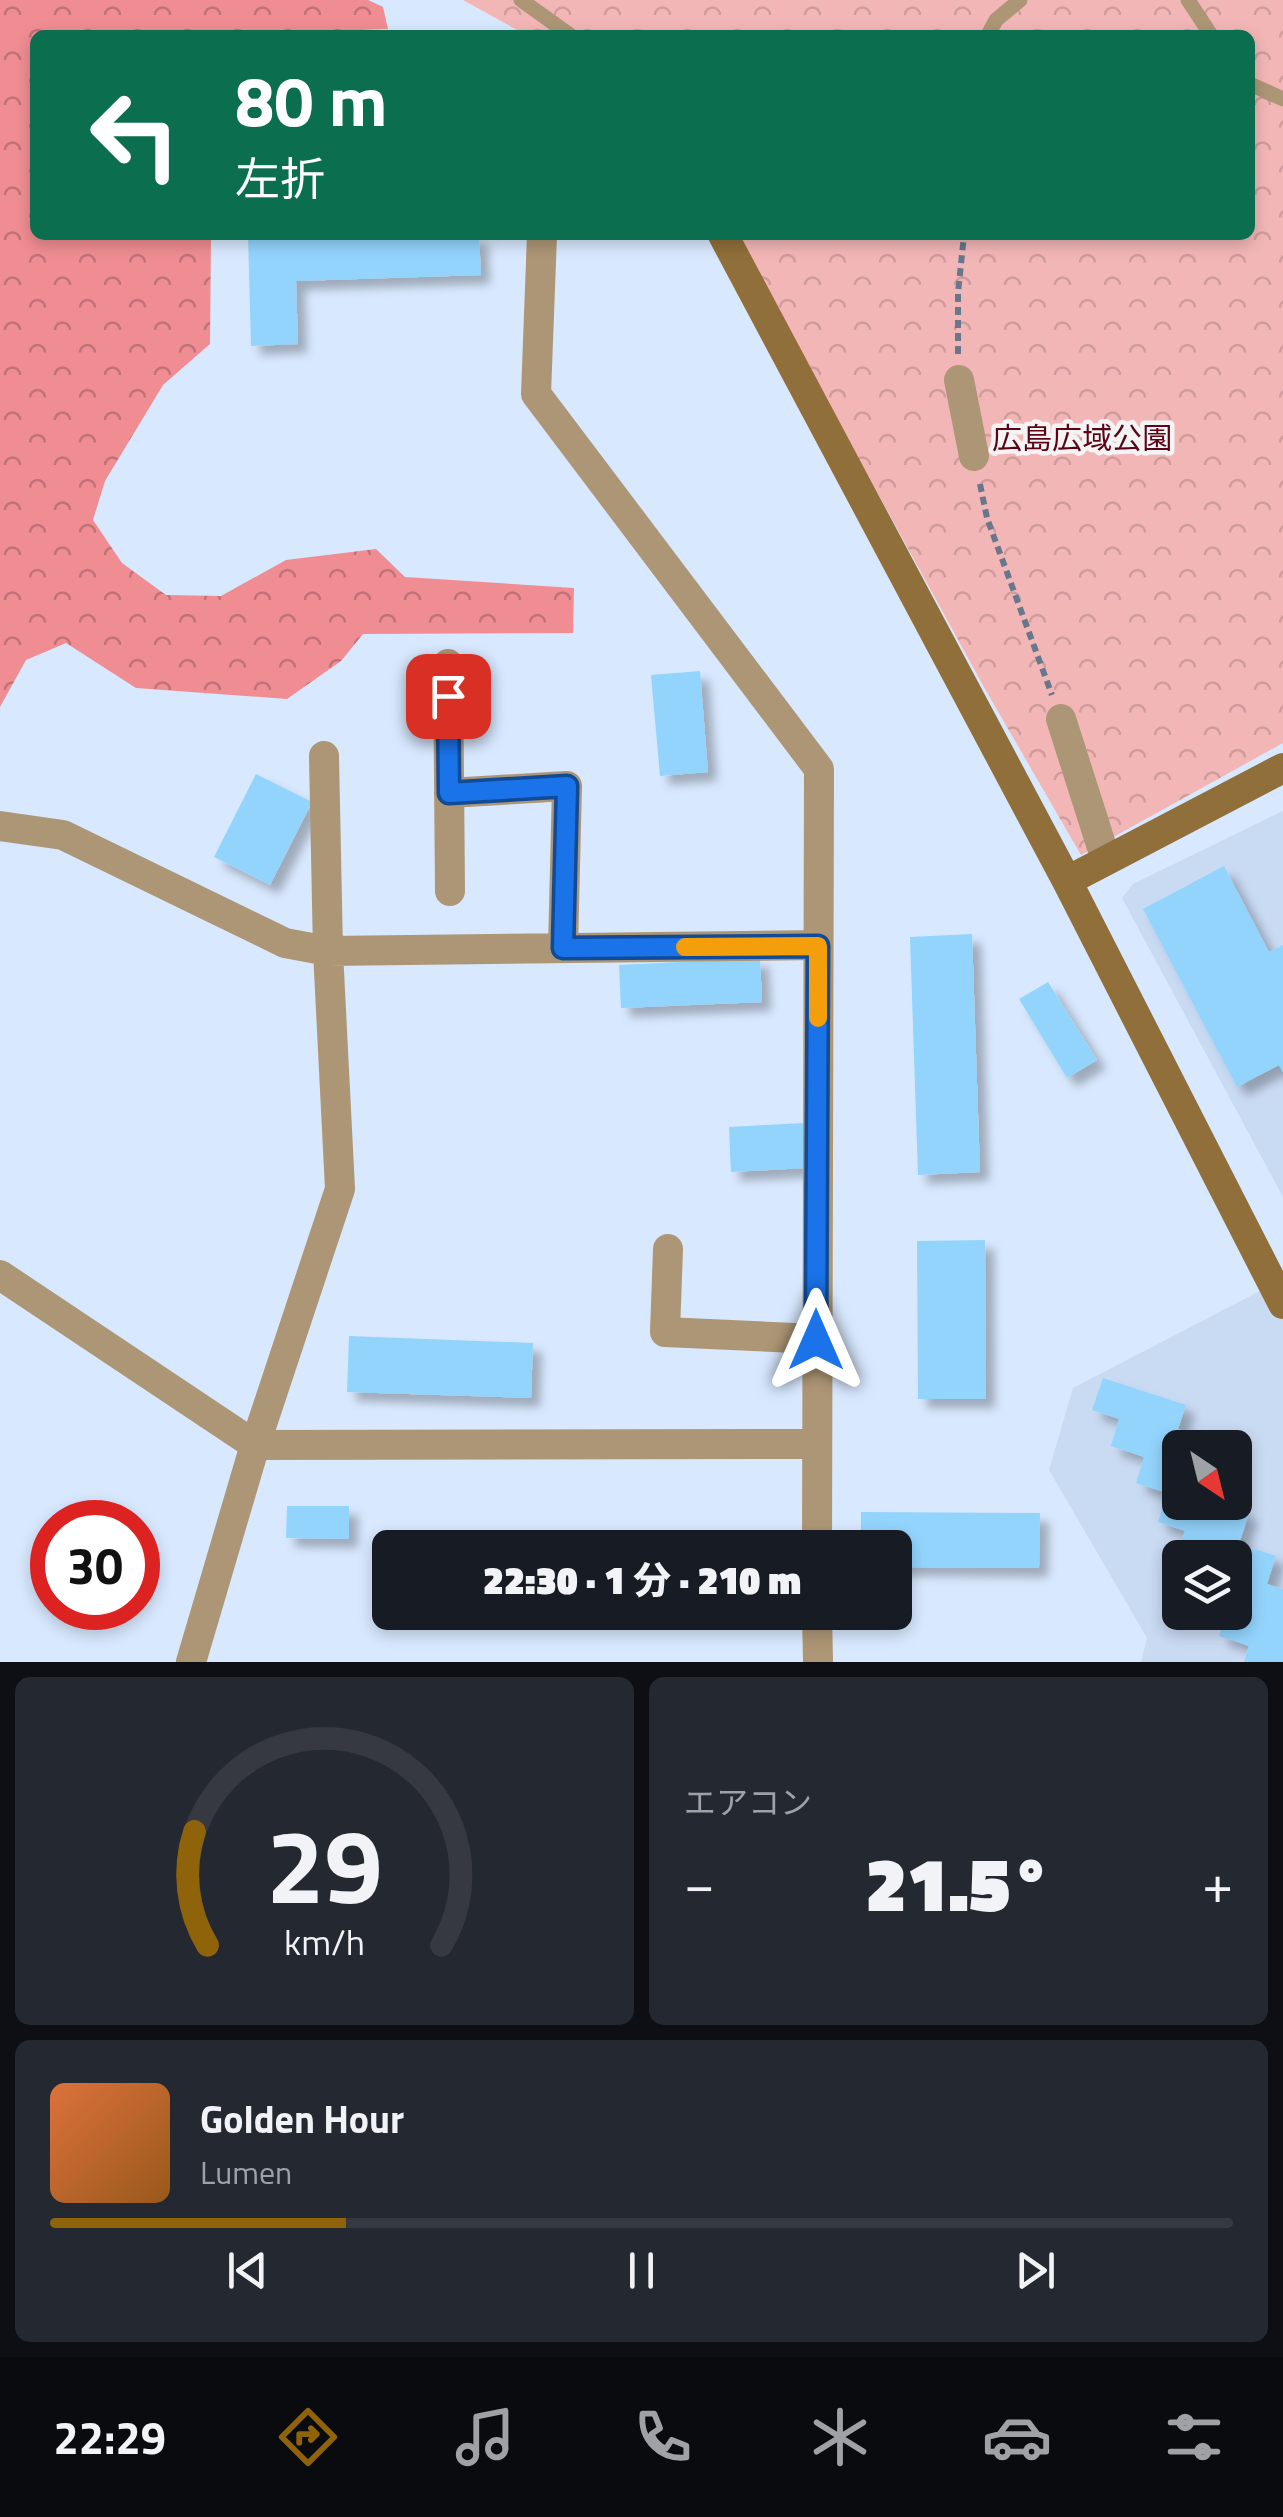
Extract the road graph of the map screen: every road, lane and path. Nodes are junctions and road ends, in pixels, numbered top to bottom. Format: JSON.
{"nodes":[{"id":1,"x":521,"y":0,"type":"edge"},
{"id":2,"x":1020,"y":0,"type":"edge"},
{"id":3,"x":1188,"y":0,"type":"edge"},
{"id":4,"x":563,"y":30,"type":"edge"},
{"id":5,"x":991,"y":30,"type":"edge"},
{"id":6,"x":1207,"y":30,"type":"edge"},
{"id":7,"x":1255,"y":86,"type":"edge"},
{"id":8,"x":1283,"y":99,"type":"edge"},
{"id":9,"x":542,"y":240,"type":"edge"},
{"id":10,"x":726,"y":240,"type":"edge"},
{"id":11,"x":963,"y":240,"type":"edge"},
{"id":12,"x":959,"y":380,"type":"joint"},
{"id":13,"x":974,"y":456,"type":"joint"},
{"id":14,"x":448,"y":664,"type":"dead end"},
{"id":15,"x":1061,"y":719,"type":"joint"},
{"id":16,"x":324,"y":756,"type":"dead end"},
{"id":17,"x":1283,"y":768,"type":"edge"},
{"id":18,"x":449,"y":793,"type":"junction"},
{"id":19,"x":0,"y":826,"type":"edge"},
{"id":20,"x":1106,"y":860,"type":"junction"},
{"id":21,"x":1067,"y":881,"type":"junction"},
{"id":22,"x":450,"y":891,"type":"dead end"},
{"id":23,"x":818,"y":946,"type":"junction"},
{"id":24,"x":563,"y":948,"type":"junction"},
{"id":25,"x":328,"y":951,"type":"junction"},
{"id":26,"x":668,"y":1248,"type":"dead end"},
{"id":27,"x":0,"y":1276,"type":"edge"},
{"id":28,"x":1283,"y":1304,"type":"edge"},
{"id":29,"x":816,"y":1340,"type":"junction"},
{"id":30,"x":815,"y":1444,"type":"junction"},
{"id":31,"x":256,"y":1445,"type":"junction"},
{"id":32,"x":816,"y":1530,"type":"edge"},
{"id":33,"x":818,"y":1630,"type":"edge"},
{"id":34,"x":191,"y":1662,"type":"edge"},
{"id":35,"x":818,"y":1662,"type":"edge"}],
"edges":[{"from":1,"to":4,"type":"lane"},
{"from":2,"to":5,"type":"lane"},
{"from":3,"to":6,"type":"lane"},
{"from":7,"to":8,"type":"lane"},
{"from":9,"to":23,"type":"street"},
{"from":10,"to":21,"type":"street"},
{"from":11,"to":12,"type":"path"},
{"from":12,"to":13,"type":"street"},
{"from":13,"to":15,"type":"path"},
{"from":14,"to":18,"type":"street"},
{"from":15,"to":20,"type":"street"},
{"from":16,"to":25,"type":"street"},
{"from":17,"to":20,"type":"street"},
{"from":18,"to":22,"type":"street"},
{"from":18,"to":24,"type":"street"},
{"from":19,"to":25,"type":"street"},
{"from":20,"to":21,"type":"street"},
{"from":21,"to":28,"type":"street"},
{"from":23,"to":24,"type":"street"},
{"from":23,"to":29,"type":"street"},
{"from":24,"to":25,"type":"street"},
{"from":25,"to":31,"type":"street"},
{"from":26,"to":29,"type":"street"},
{"from":27,"to":31,"type":"street"},
{"from":29,"to":30,"type":"street"},
{"from":30,"to":31,"type":"street"},
{"from":30,"to":32,"type":"street"},
{"from":31,"to":34,"type":"street"},
{"from":33,"to":35,"type":"street"}]}
